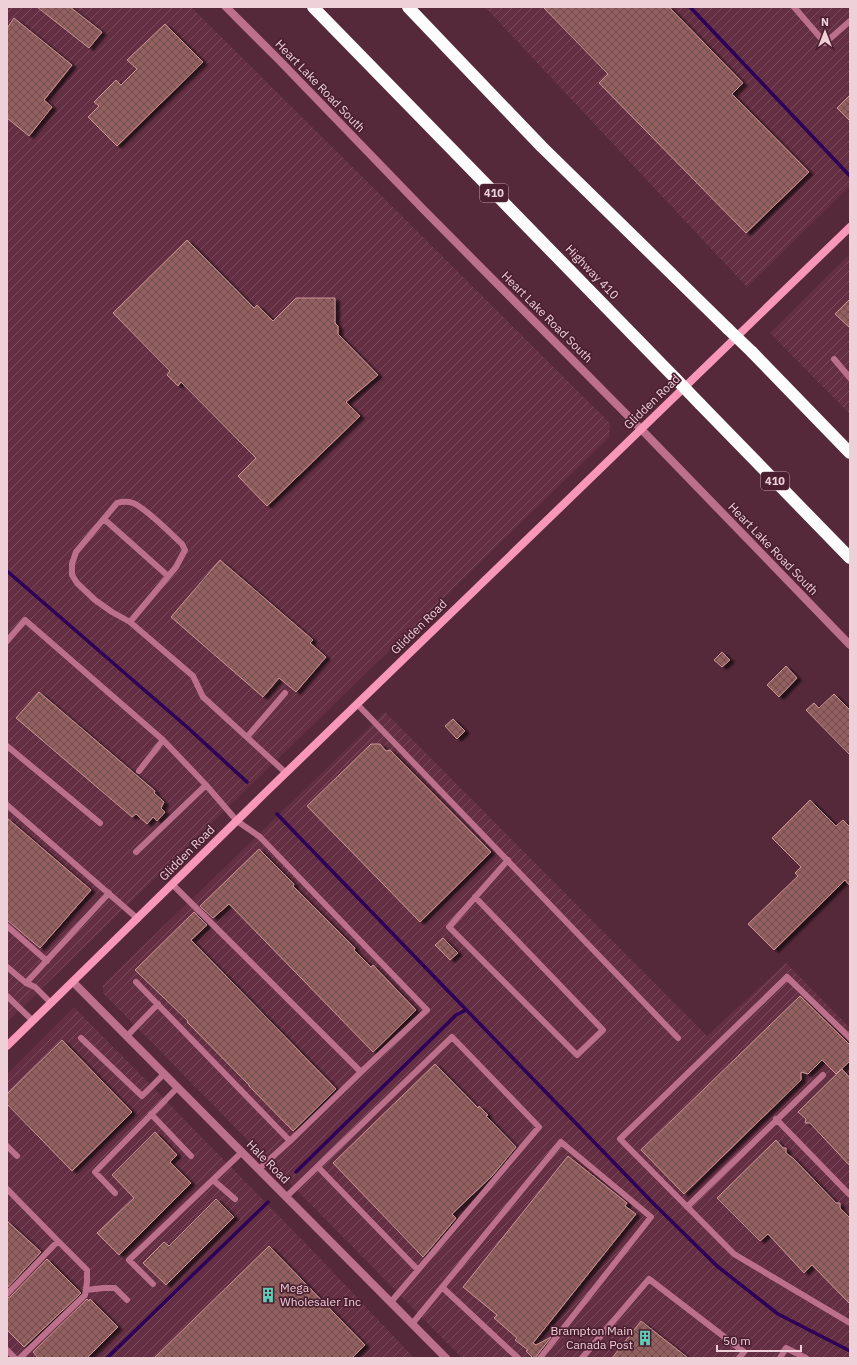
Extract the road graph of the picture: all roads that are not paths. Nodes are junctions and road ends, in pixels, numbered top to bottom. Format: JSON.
{"nodes":[{"id":1,"x":226,"y":7,"type":"edge"},
{"id":2,"x":313,"y":7,"type":"edge"},
{"id":3,"x":408,"y":7,"type":"edge"},
{"id":4,"x":794,"y":7,"type":"edge"},
{"id":5,"x":850,"y":21,"type":"edge"},
{"id":6,"x":850,"y":227,"type":"edge"},
{"id":7,"x":834,"y":360,"type":"dead end"},
{"id":8,"x":850,"y":378,"type":"edge"},
{"id":9,"x":641,"y":429,"type":"junction"},
{"id":10,"x":850,"y":453,"type":"edge"},
{"id":11,"x":104,"y":519,"type":"junction"},
{"id":12,"x":850,"y":558,"type":"edge"},
{"id":13,"x":168,"y":576,"type":"junction"},
{"id":14,"x":130,"y":622,"type":"junction"},
{"id":15,"x":7,"y":641,"type":"edge"},
{"id":16,"x":850,"y":645,"type":"edge"},
{"id":17,"x":285,"y":693,"type":"dead end"},
{"id":18,"x":357,"y":704,"type":"junction"},
{"id":19,"x":247,"y":737,"type":"junction"},
{"id":20,"x":163,"y":740,"type":"junction"},
{"id":21,"x":7,"y":746,"type":"edge"},
{"id":22,"x":139,"y":771,"type":"dead end"},
{"id":23,"x":286,"y":773,"type":"junction"},
{"id":24,"x":206,"y":785,"type":"junction"},
{"id":25,"x":7,"y":805,"type":"edge"},
{"id":26,"x":237,"y":821,"type":"junction"},
{"id":27,"x":100,"y":823,"type":"dead end"},
{"id":28,"x":136,"y":852,"type":"dead end"},
{"id":29,"x":508,"y":860,"type":"junction"},
{"id":30,"x":172,"y":884,"type":"junction"},
{"id":31,"x":109,"y":893,"type":"junction"},
{"id":32,"x":475,"y":897,"type":"junction"},
{"id":33,"x":138,"y":919,"type":"junction"},
{"id":34,"x":7,"y":926,"type":"edge"},
{"id":35,"x":47,"y":960,"type":"junction"},
{"id":36,"x":7,"y":967,"type":"edge"},
{"id":37,"x":73,"y":982,"type":"junction"},
{"id":38,"x":136,"y":982,"type":"dead end"},
{"id":39,"x":26,"y":983,"type":"junction"},
{"id":40,"x":7,"y":996,"type":"edge"},
{"id":41,"x":51,"y":1003,"type":"junction"},
{"id":42,"x":158,"y":1004,"type":"junction"},
{"id":43,"x":33,"y":1021,"type":"junction"},
{"id":44,"x":127,"y":1036,"type":"junction"},
{"id":45,"x":81,"y":1038,"type":"dead end"},
{"id":46,"x":678,"y":1038,"type":"dead end"},
{"id":47,"x":850,"y":1038,"type":"edge"},
{"id":48,"x":7,"y":1046,"type":"edge"},
{"id":49,"x":361,"y":1072,"type":"junction"},
{"id":50,"x":164,"y":1074,"type":"junction"},
{"id":51,"x":823,"y":1075,"type":"dead end"},
{"id":52,"x":178,"y":1088,"type":"junction"},
{"id":53,"x":151,"y":1114,"type":"junction"},
{"id":54,"x":776,"y":1119,"type":"junction"},
{"id":55,"x":290,"y":1142,"type":"junction"},
{"id":56,"x":7,"y":1146,"type":"edge"},
{"id":57,"x":242,"y":1152,"type":"junction"},
{"id":58,"x":17,"y":1156,"type":"dead end"},
{"id":59,"x":191,"y":1156,"type":"dead end"},
{"id":60,"x":318,"y":1167,"type":"junction"},
{"id":61,"x":259,"y":1169,"type":"junction"},
{"id":62,"x":213,"y":1180,"type":"junction"},
{"id":63,"x":7,"y":1188,"type":"edge"},
{"id":64,"x":116,"y":1193,"type":"dead end"},
{"id":65,"x":850,"y":1194,"type":"edge"},
{"id":66,"x":286,"y":1197,"type":"junction"},
{"id":67,"x":235,"y":1199,"type":"dead end"},
{"id":68,"x":687,"y":1207,"type":"junction"},
{"id":69,"x":58,"y":1241,"type":"junction"},
{"id":70,"x":418,"y":1270,"type":"junction"},
{"id":71,"x":153,"y":1284,"type":"dead end"},
{"id":72,"x":442,"y":1287,"type":"junction"},
{"id":73,"x":86,"y":1290,"type":"junction"},
{"id":74,"x":7,"y":1294,"type":"edge"},
{"id":75,"x":126,"y":1300,"type":"dead end"},
{"id":76,"x":391,"y":1302,"type":"junction"},
{"id":77,"x":850,"y":1322,"type":"edge"},
{"id":78,"x":412,"y":1324,"type":"junction"},
{"id":79,"x":7,"y":1350,"type":"edge"},
{"id":80,"x":15,"y":1358,"type":"edge"},
{"id":81,"x":20,"y":1358,"type":"edge"},
{"id":82,"x":446,"y":1358,"type":"edge"},
{"id":83,"x":518,"y":1358,"type":"edge"},
{"id":84,"x":540,"y":1358,"type":"edge"},
{"id":85,"x":582,"y":1358,"type":"edge"},
{"id":86,"x":739,"y":1358,"type":"edge"},
{"id":87,"x":780,"y":1358,"type":"edge"},
{"id":88,"x":806,"y":1358,"type":"edge"}],
"edges":[{"from":1,"to":9,"type":"street","name":"Heart Lake Road South"},
{"from":2,"to":12,"type":"highway","name":"Highway 410","number":"410","bridge":true},
{"from":3,"to":10,"type":"highway","bridge":true},
{"from":4,"to":5,"type":"lane"},
{"from":6,"to":9,"type":"street","name":"Glidden Road"},
{"from":7,"to":8,"type":"lane"},
{"from":9,"to":16,"type":"street","name":"Heart Lake Road South"},
{"from":9,"to":18,"type":"street","name":"Glidden Road"},
{"from":11,"to":13,"type":"lane"},
{"from":11,"to":13,"type":"lane"},
{"from":11,"to":14,"type":"lane"},
{"from":13,"to":14,"type":"lane"},
{"from":14,"to":19,"type":"lane"},
{"from":15,"to":20,"type":"lane"},
{"from":17,"to":19,"type":"lane"},
{"from":18,"to":23,"type":"street","name":"Glidden Road"},
{"from":18,"to":29,"type":"lane"},
{"from":19,"to":23,"type":"lane"},
{"from":20,"to":22,"type":"lane"},
{"from":20,"to":24,"type":"lane"},
{"from":21,"to":27,"type":"lane"},
{"from":23,"to":26,"type":"street","name":"Glidden Road"},
{"from":24,"to":26,"type":"lane"},
{"from":24,"to":28,"type":"lane"},
{"from":25,"to":31,"type":"lane"},
{"from":26,"to":30,"type":"street","name":"Glidden Road"},
{"from":26,"to":49,"type":"lane"},
{"from":29,"to":32,"type":"lane"},
{"from":29,"to":46,"type":"lane"},
{"from":30,"to":33,"type":"street","name":"Glidden Road"},
{"from":30,"to":49,"type":"lane"},
{"from":31,"to":33,"type":"lane"},
{"from":31,"to":35,"type":"lane"},
{"from":32,"to":32,"type":"lane"},
{"from":33,"to":37,"type":"street","name":"Glidden Road"},
{"from":34,"to":35,"type":"lane"},
{"from":35,"to":39,"type":"lane"},
{"from":36,"to":39,"type":"lane"},
{"from":37,"to":41,"type":"street","name":"Glidden Road"},
{"from":37,"to":44,"type":"street","name":"Hale Road"},
{"from":38,"to":42,"type":"lane"},
{"from":39,"to":41,"type":"lane"},
{"from":40,"to":43,"type":"lane"},
{"from":41,"to":43,"type":"street","name":"Glidden Road"},
{"from":42,"to":44,"type":"lane"},
{"from":42,"to":55,"type":"lane"},
{"from":43,"to":48,"type":"street","name":"Glidden Road"},
{"from":44,"to":50,"type":"street","name":"Hale Road"},
{"from":45,"to":50,"type":"lane"},
{"from":47,"to":68,"type":"lane"},
{"from":49,"to":55,"type":"lane"},
{"from":50,"to":52,"type":"street","name":"Hale Road"},
{"from":51,"to":54,"type":"lane"},
{"from":52,"to":53,"type":"lane"},
{"from":52,"to":57,"type":"street","name":"Hale Road"},
{"from":53,"to":59,"type":"lane"},
{"from":53,"to":64,"type":"lane"},
{"from":54,"to":65,"type":"lane"},
{"from":54,"to":68,"type":"lane"},
{"from":55,"to":61,"type":"lane"},
{"from":56,"to":58,"type":"lane"},
{"from":57,"to":61,"type":"street","name":"Hale Road"},
{"from":57,"to":62,"type":"lane"},
{"from":60,"to":66,"type":"lane"},
{"from":60,"to":70,"type":"lane"},
{"from":60,"to":70,"type":"lane"},
{"from":61,"to":66,"type":"street","name":"Hale Road"},
{"from":62,"to":67,"type":"lane"},
{"from":62,"to":71,"type":"lane"},
{"from":63,"to":69,"type":"lane"},
{"from":66,"to":76,"type":"street","name":"Hale Road"},
{"from":68,"to":77,"type":"lane"},
{"from":69,"to":73,"type":"lane"},
{"from":69,"to":74,"type":"lane"},
{"from":70,"to":76,"type":"lane"},
{"from":72,"to":78,"type":"lane"},
{"from":72,"to":83,"type":"lane"},
{"from":72,"to":84,"type":"lane"},
{"from":73,"to":75,"type":"lane"},
{"from":73,"to":81,"type":"lane"},
{"from":76,"to":78,"type":"street","name":"Hale Road"},
{"from":78,"to":82,"type":"street","name":"Hale Road"},
{"from":79,"to":80,"type":"lane"},
{"from":85,"to":86,"type":"lane"},
{"from":87,"to":88,"type":"lane"}]}
